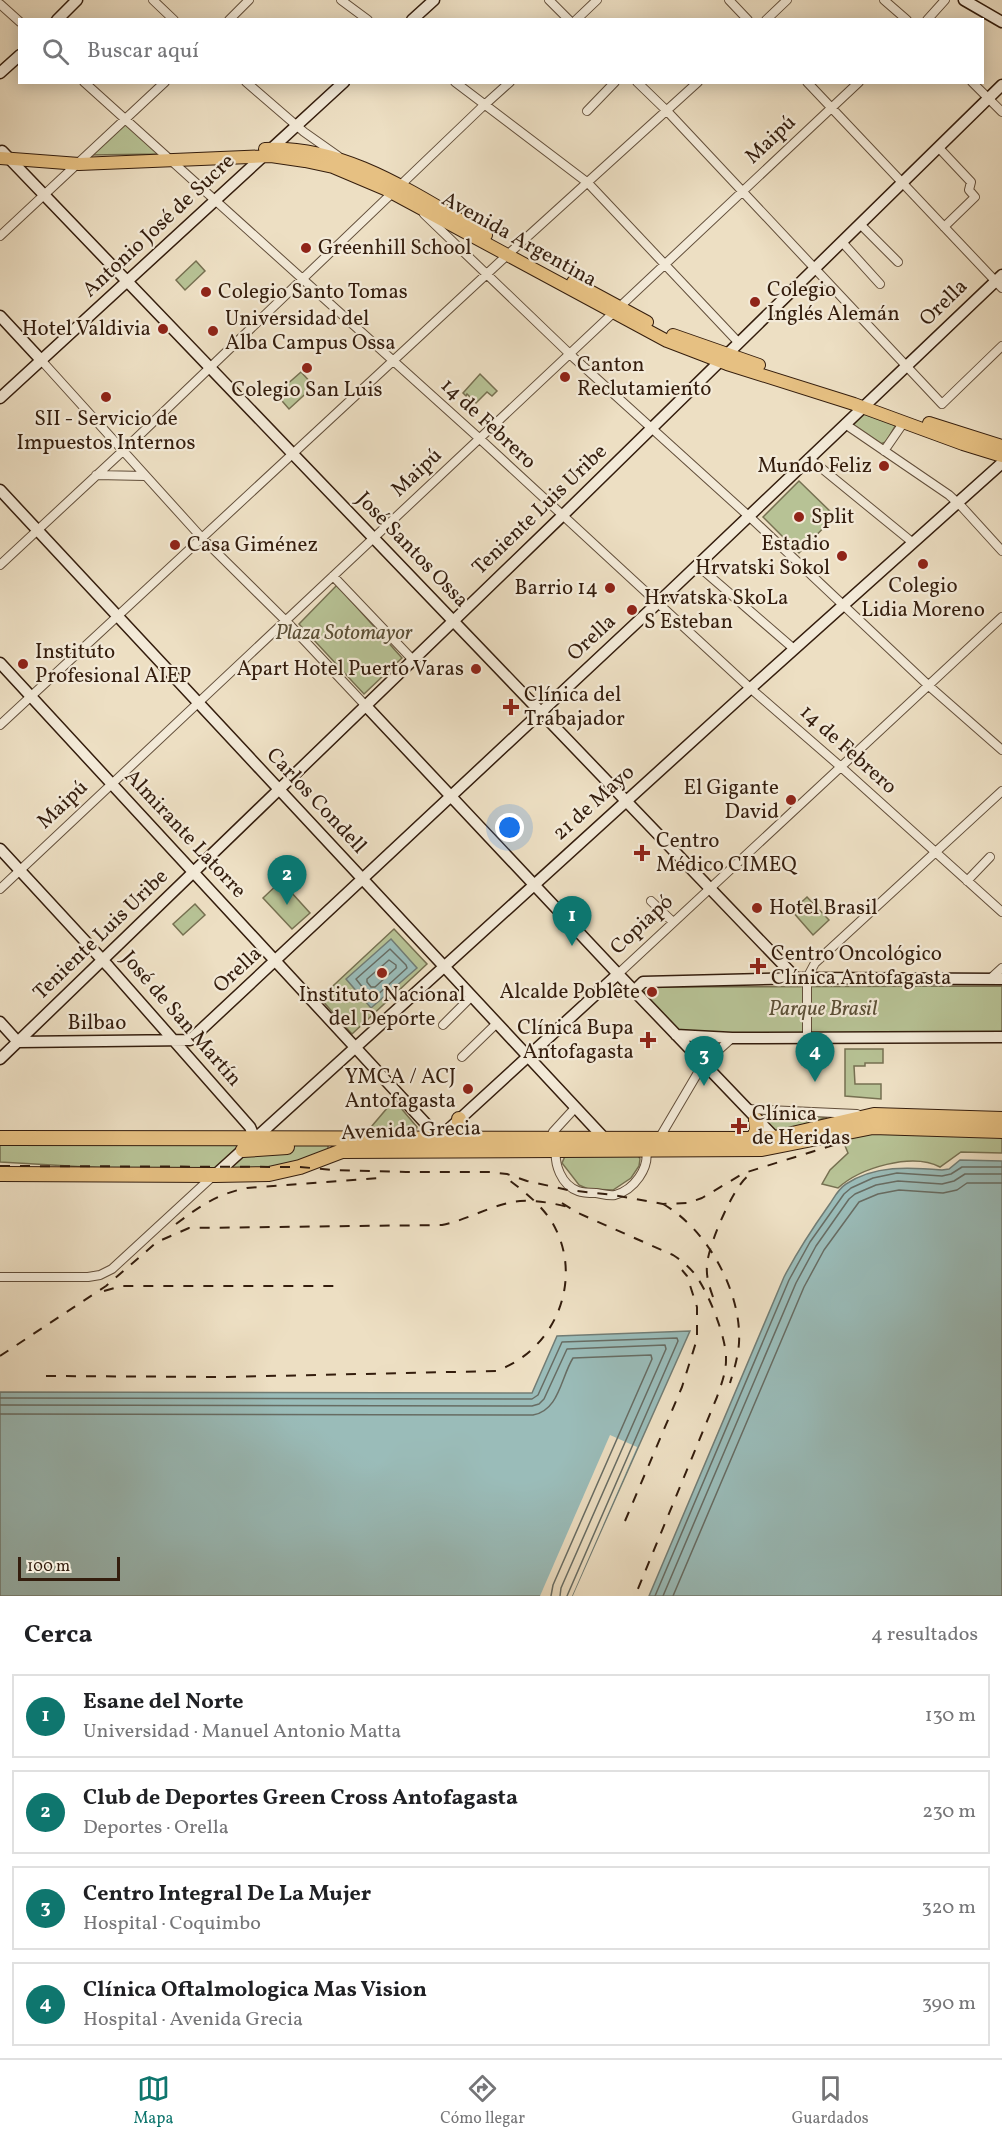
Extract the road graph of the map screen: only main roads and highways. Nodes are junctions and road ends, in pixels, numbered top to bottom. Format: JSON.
{"nodes":[{"id":1,"x":3,"y":153,"type":"edge"},
{"id":2,"x":268,"y":153,"type":"junction"},
{"id":3,"x":397,"y":190,"type":"junction"},
{"id":4,"x":511,"y":253,"type":"junction"},
{"id":5,"x":865,"y":405,"type":"junction"},
{"id":6,"x":1002,"y":446,"type":"edge"},
{"id":7,"x":1002,"y":456,"type":"edge"},
{"id":8,"x":459,"y":1119,"type":"road end"},
{"id":9,"x":1002,"y":1119,"type":"edge"},
{"id":10,"x":756,"y":1120,"type":"road end"},
{"id":11,"x":1002,"y":1131,"type":"edge"},
{"id":12,"x":195,"y":1136,"type":"junction"},
{"id":13,"x":0,"y":1138,"type":"edge"},
{"id":14,"x":439,"y":1138,"type":"junction"},
{"id":15,"x":465,"y":1138,"type":"junction"},
{"id":16,"x":313,"y":1139,"type":"junction"},
{"id":17,"x":753,"y":1139,"type":"junction"},
{"id":18,"x":556,"y":1142,"type":"junction"},
{"id":19,"x":779,"y":1142,"type":"junction"},
{"id":20,"x":642,"y":1143,"type":"junction"},
{"id":21,"x":0,"y":1147,"type":"edge"},
{"id":22,"x":243,"y":1150,"type":"road end"},
{"id":23,"x":417,"y":1150,"type":"junction"},
{"id":24,"x":450,"y":1150,"type":"junction"},
{"id":25,"x":0,"y":1174,"type":"edge"}],
"edges":[{"from":1,"to":2,"type":"main road","name":"Avenida Argentina"},
{"from":2,"to":3,"type":"main road","name":"Avenida Argentina"},
{"from":2,"to":3,"type":"main road","name":"Avenida Argentina"},
{"from":3,"to":4,"type":"main road","name":"Avenida Argentina"},
{"from":3,"to":4,"type":"main road","name":"Avenida Argentina"},
{"from":4,"to":5,"type":"main road","name":"Avenida Argentina"},
{"from":5,"to":6,"type":"main road","name":"Avenida Argentina"},
{"from":5,"to":7,"type":"main road","name":"Avenida Argentina"},
{"from":8,"to":15,"type":"highway"},
{"from":9,"to":19,"type":"highway","name":"Avenida Grecia"},
{"from":10,"to":17,"type":"highway"},
{"from":11,"to":19,"type":"highway","name":"Avenida Grecia"},
{"from":12,"to":13,"type":"highway","name":"Avenida Grecia"},
{"from":12,"to":16,"type":"highway","name":"Avenida Grecia"},
{"from":12,"to":21,"type":"highway"},
{"from":14,"to":15,"type":"highway","name":"Avenida Grecia"},
{"from":14,"to":16,"type":"highway","name":"Avenida Grecia"},
{"from":14,"to":23,"type":"highway"},
{"from":14,"to":24,"type":"highway"},
{"from":15,"to":18,"type":"highway","name":"Avenida Grecia"},
{"from":16,"to":22,"type":"highway"},
{"from":17,"to":19,"type":"highway","name":"Avenida Grecia"},
{"from":17,"to":20,"type":"highway","name":"Avenida Grecia"},
{"from":18,"to":20,"type":"highway","name":"Avenida Grecia"},
{"from":18,"to":20,"type":"highway","name":"Avenida Grecia"},
{"from":18,"to":24,"type":"highway","name":"Avenida Grecia"},
{"from":19,"to":20,"type":"highway","name":"Avenida Grecia"},
{"from":23,"to":24,"type":"highway","name":"Avenida Grecia"},
{"from":23,"to":25,"type":"highway","name":"Avenida Grecia"}]}
